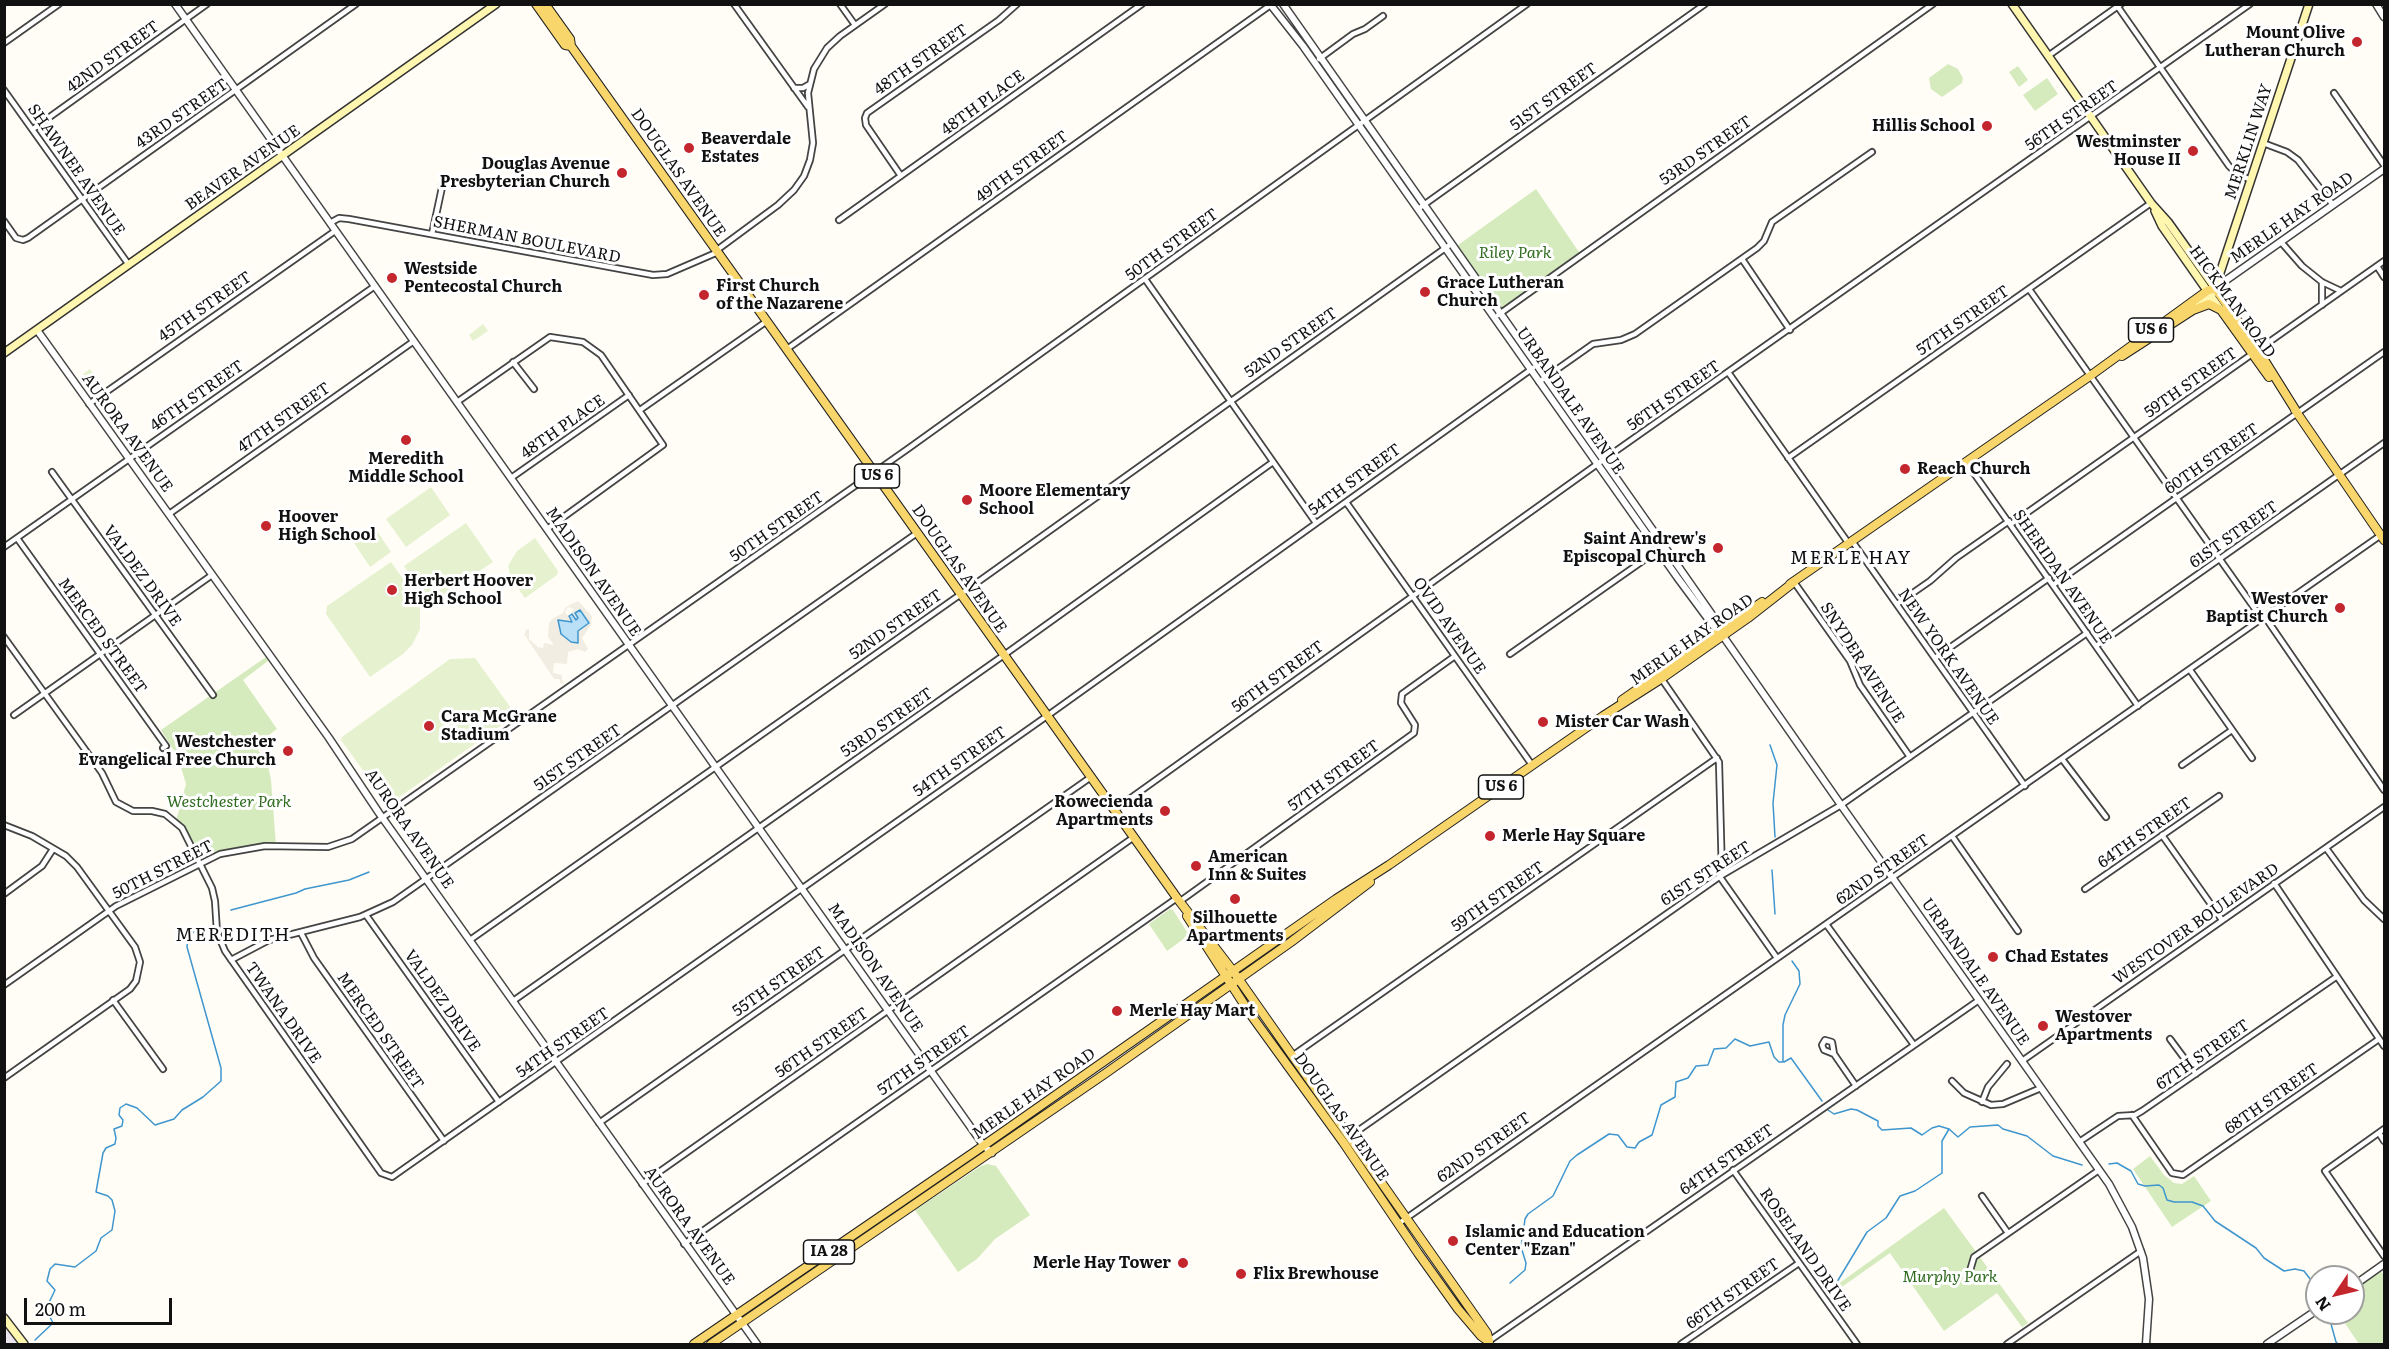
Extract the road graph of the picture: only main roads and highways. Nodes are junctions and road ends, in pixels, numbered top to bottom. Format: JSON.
{"nodes":[{"id":1,"x":496,"y":4,"type":"edge"},
{"id":2,"x":536,"y":4,"type":"edge"},
{"id":3,"x":545,"y":4,"type":"edge"},
{"id":4,"x":2012,"y":4,"type":"edge"},
{"id":5,"x":2308,"y":4,"type":"edge"},
{"id":6,"x":571,"y":46,"type":"junction"},
{"id":7,"x":2211,"y":292,"type":"junction"},
{"id":8,"x":2193,"y":310,"type":"junction"},
{"id":9,"x":2220,"y":310,"type":"junction"},
{"id":10,"x":2255,"y":352,"type":"junction"},
{"id":11,"x":4,"y":353,"type":"edge"},
{"id":12,"x":2090,"y":376,"type":"junction"},
{"id":13,"x":2383,"y":536,"type":"edge"},
{"id":14,"x":1389,"y":865,"type":"junction"},
{"id":15,"x":1178,"y":900,"type":"junction"},
{"id":16,"x":1233,"y":970,"type":"junction"},
{"id":17,"x":1225,"y":976,"type":"junction"},
{"id":18,"x":1239,"y":979,"type":"junction"},
{"id":19,"x":1231,"y":984,"type":"junction"},
{"id":20,"x":1288,"y":1060,"type":"junction"},
{"id":21,"x":1346,"y":1139,"type":"junction"},
{"id":22,"x":4,"y":1318,"type":"edge"},
{"id":23,"x":1490,"y":1343,"type":"edge"},
{"id":24,"x":24,"y":1344,"type":"edge"},
{"id":25,"x":694,"y":1344,"type":"edge"},
{"id":26,"x":711,"y":1344,"type":"edge"}],
"edges":[{"from":1,"to":11,"type":"main road","name":"BEAVER AVENUE"},
{"from":2,"to":6,"type":"main road","name":"DOUGLAS AVENUE","number":"US 6"},
{"from":3,"to":6,"type":"main road","name":"DOUGLAS AVENUE","number":"US 6"},
{"from":4,"to":7,"type":"main road","name":"HICKMAN ROAD"},
{"from":5,"to":7,"type":"main road","name":"MERKLIN WAY"},
{"from":6,"to":15,"type":"main road","name":"DOUGLAS AVENUE","number":"US 6"},
{"from":7,"to":8,"type":"main road","name":"MERLE HAY ROAD"},
{"from":7,"to":9,"type":"main road","name":"HICKMAN ROAD"},
{"from":7,"to":10,"type":"main road","name":"HICKMAN ROAD"},
{"from":7,"to":12,"type":"main road","name":"MERLE HAY ROAD","number":"US 6"},
{"from":8,"to":9,"type":"main road","number":"US 6"},
{"from":8,"to":12,"type":"main road","name":"MERLE HAY ROAD","number":"US 6"},
{"from":9,"to":10,"type":"main road","name":"HICKMAN ROAD"},
{"from":10,"to":13,"type":"main road","name":"HICKMAN ROAD"},
{"from":12,"to":14,"type":"main road","name":"MERLE HAY ROAD","number":"US 6"},
{"from":14,"to":16,"type":"main road","name":"MERLE HAY ROAD","number":"US 6"},
{"from":14,"to":18,"type":"main road","name":"MERLE HAY ROAD","number":"US 6"},
{"from":15,"to":16,"type":"main road","name":"DOUGLAS AVENUE","number":"US 6"},
{"from":15,"to":17,"type":"main road","name":"DOUGLAS AVENUE","number":"US 6"},
{"from":16,"to":17,"type":"main road","name":"MERLE HAY ROAD","number":"IA 28"},
{"from":16,"to":18,"type":"main road","name":"DOUGLAS AVENUE"},
{"from":17,"to":19,"type":"main road","name":"DOUGLAS AVENUE","number":"US 6"},
{"from":17,"to":25,"type":"main road","name":"MERLE HAY ROAD","number":"IA 28"},
{"from":18,"to":19,"type":"main road","name":"MERLE HAY ROAD","number":"US 6"},
{"from":18,"to":20,"type":"main road","name":"DOUGLAS AVENUE"},
{"from":19,"to":20,"type":"main road","name":"DOUGLAS AVENUE"},
{"from":19,"to":26,"type":"main road","name":"MERLE HAY ROAD","number":"IA 28"},
{"from":20,"to":21,"type":"main road","name":"DOUGLAS AVENUE"},
{"from":21,"to":23,"type":"main road","name":"DOUGLAS AVENUE"},
{"from":21,"to":23,"type":"main road","name":"DOUGLAS AVENUE"},
{"from":22,"to":24,"type":"main road"}]}
